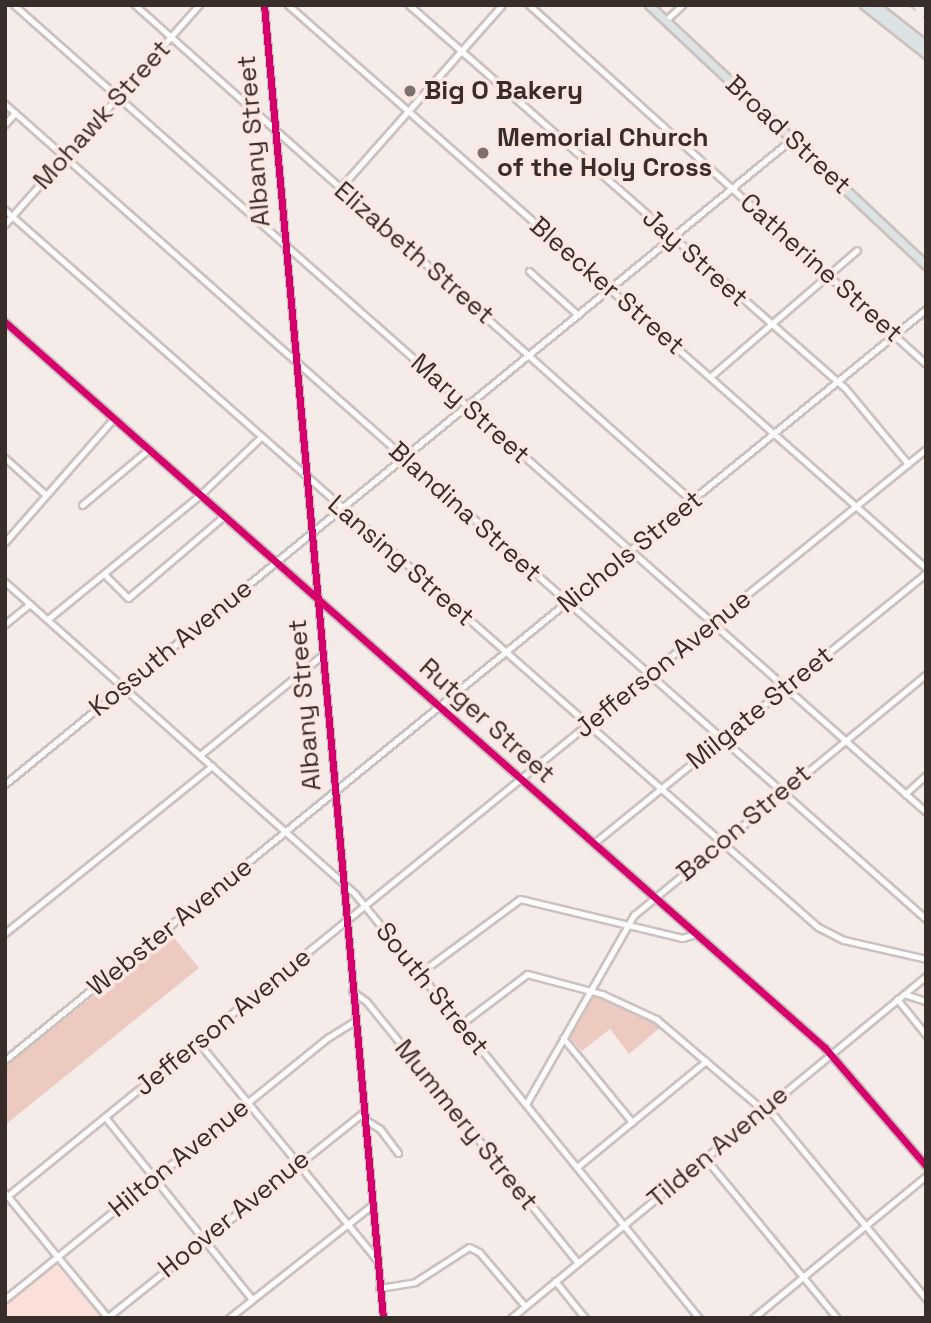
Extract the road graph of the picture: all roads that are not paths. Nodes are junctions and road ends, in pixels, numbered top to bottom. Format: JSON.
{"nodes":[{"id":1,"x":13,"y":5,"type":"edge"},
{"id":2,"x":135,"y":5,"type":"edge"},
{"id":3,"x":199,"y":5,"type":"edge"},
{"id":4,"x":264,"y":5,"type":"edge"},
{"id":5,"x":288,"y":5,"type":"edge"},
{"id":6,"x":409,"y":5,"type":"edge"},
{"id":7,"x":502,"y":5,"type":"edge"},
{"id":8,"x":529,"y":5,"type":"edge"},
{"id":9,"x":649,"y":5,"type":"edge"},
{"id":10,"x":682,"y":5,"type":"edge"},
{"id":11,"x":863,"y":5,"type":"edge"},
{"id":12,"x":875,"y":5,"type":"edge"},
{"id":13,"x":666,"y":20,"type":"junction"},
{"id":14,"x":171,"y":38,"type":"junction"},
{"id":15,"x":926,"y":46,"type":"edge"},
{"id":16,"x":461,"y":51,"type":"junction"},
{"id":17,"x":926,"y":54,"type":"edge"},
{"id":18,"x":119,"y":98,"type":"junction"},
{"id":19,"x":5,"y":104,"type":"edge"},
{"id":20,"x":408,"y":111,"type":"junction"},
{"id":21,"x":15,"y":113,"type":"junction"},
{"id":22,"x":5,"y":124,"type":"edge"},
{"id":23,"x":274,"y":130,"type":"junction"},
{"id":24,"x":792,"y":139,"type":"junction"},
{"id":25,"x":65,"y":157,"type":"junction"},
{"id":26,"x":340,"y":188,"type":"junction"},
{"id":27,"x":732,"y":188,"type":"junction"},
{"id":28,"x":5,"y":210,"type":"edge"},
{"id":29,"x":12,"y":216,"type":"junction"},
{"id":30,"x":5,"y":224,"type":"edge"},
{"id":31,"x":672,"y":237,"type":"junction"},
{"id":32,"x":284,"y":244,"type":"junction"},
{"id":33,"x":857,"y":250,"type":"dead end"},
{"id":34,"x":926,"y":265,"type":"edge"},
{"id":35,"x":529,"y":271,"type":"dead end"},
{"id":36,"x":827,"y":273,"type":"junction"},
{"id":37,"x":610,"y":289,"type":"junction"},
{"id":38,"x":926,"y":309,"type":"edge"},
{"id":39,"x":578,"y":315,"type":"junction"},
{"id":40,"x":5,"y":322,"type":"edge"},
{"id":41,"x":768,"y":323,"type":"junction"},
{"id":42,"x":895,"y":335,"type":"junction"},
{"id":43,"x":529,"y":354,"type":"junction"},
{"id":44,"x":295,"y":360,"type":"junction"},
{"id":45,"x":926,"y":364,"type":"edge"},
{"id":46,"x":710,"y":377,"type":"junction"},
{"id":47,"x":838,"y":382,"type":"junction"},
{"id":48,"x":467,"y":407,"type":"junction"},
{"id":49,"x":114,"y":418,"type":"junction"},
{"id":50,"x":775,"y":435,"type":"junction"},
{"id":51,"x":261,"y":437,"type":"junction"},
{"id":52,"x":149,"y":449,"type":"junction"},
{"id":53,"x":926,"y":449,"type":"edge"},
{"id":54,"x":5,"y":458,"type":"edge"},
{"id":55,"x":404,"y":458,"type":"junction"},
{"id":56,"x":908,"y":464,"type":"junction"},
{"id":57,"x":306,"y":477,"type":"junction"},
{"id":58,"x":46,"y":495,"type":"junction"},
{"id":59,"x":200,"y":495,"type":"junction"},
{"id":60,"x":692,"y":500,"type":"junction"},
{"id":61,"x":82,"y":505,"type":"dead end"},
{"id":62,"x":856,"y":506,"type":"junction"},
{"id":63,"x":341,"y":508,"type":"junction"},
{"id":64,"x":224,"y":516,"type":"junction"},
{"id":65,"x":311,"y":534,"type":"junction"},
{"id":66,"x":5,"y":542,"type":"edge"},
{"id":67,"x":630,"y":551,"type":"junction"},
{"id":68,"x":277,"y":562,"type":"junction"},
{"id":69,"x":926,"y":568,"type":"edge"},
{"id":70,"x":104,"y":573,"type":"junction"},
{"id":71,"x":926,"y":573,"type":"edge"},
{"id":72,"x":5,"y":582,"type":"edge"},
{"id":73,"x":316,"y":597,"type":"junction"},
{"id":74,"x":568,"y":602,"type":"junction"},
{"id":75,"x":30,"y":604,"type":"junction"},
{"id":76,"x":48,"y":619,"type":"junction"},
{"id":77,"x":712,"y":623,"type":"junction"},
{"id":78,"x":5,"y":624,"type":"edge"},
{"id":79,"x":506,"y":653,"type":"junction"},
{"id":80,"x":321,"y":656,"type":"junction"},
{"id":81,"x":926,"y":674,"type":"edge"},
{"id":82,"x":649,"y":675,"type":"junction"},
{"id":83,"x":124,"y":687,"type":"junction"},
{"id":84,"x":785,"y":688,"type":"junction"},
{"id":85,"x":440,"y":707,"type":"junction"},
{"id":86,"x":587,"y":726,"type":"junction"},
{"id":87,"x":722,"y":739,"type":"junction"},
{"id":88,"x":845,"y":741,"type":"junction"},
{"id":89,"x":200,"y":755,"type":"junction"},
{"id":90,"x":212,"y":766,"type":"junction"},
{"id":91,"x":926,"y":775,"type":"edge"},
{"id":92,"x":522,"y":779,"type":"junction"},
{"id":93,"x":5,"y":784,"type":"edge"},
{"id":94,"x":660,"y":790,"type":"junction"},
{"id":95,"x":782,"y":792,"type":"junction"},
{"id":96,"x":334,"y":793,"type":"junction"},
{"id":97,"x":905,"y":794,"type":"junction"},
{"id":98,"x":926,"y":812,"type":"edge"},
{"id":99,"x":287,"y":831,"type":"junction"},
{"id":100,"x":594,"y":843,"type":"junction"},
{"id":101,"x":720,"y":843,"type":"junction"},
{"id":102,"x":341,"y":879,"type":"junction"},
{"id":103,"x":655,"y":897,"type":"junction"},
{"id":104,"x":366,"y":907,"type":"junction"},
{"id":105,"x":926,"y":919,"type":"edge"},
{"id":106,"x":345,"y":923,"type":"junction"},
{"id":107,"x":628,"y":924,"type":"junction"},
{"id":108,"x":5,"y":933,"type":"edge"},
{"id":109,"x":696,"y":934,"type":"junction"},
{"id":110,"x":926,"y":959,"type":"edge"},
{"id":111,"x":420,"y":973,"type":"junction"},
{"id":112,"x":926,"y":976,"type":"edge"},
{"id":113,"x":590,"y":990,"type":"junction"},
{"id":114,"x":352,"y":991,"type":"junction"},
{"id":115,"x":904,"y":994,"type":"junction"},
{"id":116,"x":897,"y":999,"type":"junction"},
{"id":117,"x":926,"y":1001,"type":"edge"},
{"id":118,"x":355,"y":1021,"type":"junction"},
{"id":119,"x":461,"y":1024,"type":"junction"},
{"id":120,"x":926,"y":1034,"type":"edge"},
{"id":121,"x":564,"y":1038,"type":"junction"},
{"id":122,"x":198,"y":1042,"type":"junction"},
{"id":123,"x":831,"y":1053,"type":"junction"},
{"id":124,"x":5,"y":1060,"type":"edge"},
{"id":125,"x":706,"y":1061,"type":"junction"},
{"id":126,"x":247,"y":1103,"type":"junction"},
{"id":127,"x":526,"y":1104,"type":"junction"},
{"id":128,"x":765,"y":1108,"type":"junction"},
{"id":129,"x":363,"y":1116,"type":"junction"},
{"id":130,"x":105,"y":1117,"type":"junction"},
{"id":131,"x":632,"y":1122,"type":"junction"},
{"id":132,"x":398,"y":1153,"type":"dead end"},
{"id":133,"x":705,"y":1158,"type":"junction"},
{"id":134,"x":297,"y":1163,"type":"junction"},
{"id":135,"x":926,"y":1166,"type":"edge"},
{"id":136,"x":577,"y":1167,"type":"junction"},
{"id":137,"x":926,"y":1176,"type":"edge"},
{"id":138,"x":154,"y":1178,"type":"junction"},
{"id":139,"x":6,"y":1196,"type":"edge"},
{"id":140,"x":372,"y":1205,"type":"junction"},
{"id":141,"x":345,"y":1224,"type":"junction"},
{"id":142,"x":624,"y":1225,"type":"junction"},
{"id":143,"x":865,"y":1226,"type":"junction"},
{"id":144,"x":204,"y":1238,"type":"junction"},
{"id":145,"x":58,"y":1256,"type":"junction"},
{"id":146,"x":377,"y":1260,"type":"junction"},
{"id":147,"x":578,"y":1263,"type":"junction"},
{"id":148,"x":803,"y":1277,"type":"junction"},
{"id":149,"x":555,"y":1281,"type":"junction"},
{"id":150,"x":380,"y":1288,"type":"junction"},
{"id":151,"x":5,"y":1299,"type":"edge"},
{"id":152,"x":252,"y":1299,"type":"junction"},
{"id":153,"x":926,"y":1299,"type":"edge"},
{"id":154,"x":525,"y":1306,"type":"junction"},
{"id":155,"x":108,"y":1318,"type":"edge"},
{"id":156,"x":229,"y":1318,"type":"edge"},
{"id":157,"x":383,"y":1318,"type":"edge"},
{"id":158,"x":510,"y":1318,"type":"edge"},
{"id":159,"x":585,"y":1318,"type":"edge"},
{"id":160,"x":699,"y":1318,"type":"edge"},
{"id":161,"x":754,"y":1318,"type":"edge"},
{"id":162,"x":837,"y":1318,"type":"edge"}],
"edges":[{"from":1,"to":18,"type":"street","name":"Mary Street"},
{"from":2,"to":14,"type":"street","name":"Elizabeth Street"},
{"from":3,"to":14,"type":"street","name":"Mohawk Street"},
{"from":4,"to":23,"type":"street","name":"Albany Street"},
{"from":5,"to":20,"type":"street","name":"Bleecker Street"},
{"from":6,"to":16,"type":"street","name":"Jay Street"},
{"from":7,"to":16,"type":"street"},
{"from":8,"to":27,"type":"street","name":"Catherine Street"},
{"from":9,"to":13,"type":"main road","name":"Broad Street"},
{"from":10,"to":13,"type":"street"},
{"from":11,"to":17,"type":"main road"},
{"from":12,"to":15,"type":"main road"},
{"from":13,"to":24,"type":"main road","name":"Broad Street"},
{"from":14,"to":18,"type":"street","name":"Mohawk Street"},
{"from":14,"to":23,"type":"street","name":"Elizabeth Street"},
{"from":16,"to":20,"type":"street"},
{"from":16,"to":31,"type":"street","name":"Jay Street"},
{"from":18,"to":25,"type":"street","name":"Mohawk Street"},
{"from":18,"to":32,"type":"street","name":"Mary Street"},
{"from":19,"to":21,"type":"street","name":"Blandina Street"},
{"from":20,"to":26,"type":"street"},
{"from":20,"to":37,"type":"street","name":"Bleecker Street"},
{"from":21,"to":22,"type":"street"},
{"from":21,"to":25,"type":"street","name":"Blandina Street"},
{"from":23,"to":26,"type":"street","name":"Elizabeth Street"},
{"from":23,"to":32,"type":"street","name":"Albany Street"},
{"from":24,"to":27,"type":"street","name":"Kossuth Avenue"},
{"from":24,"to":34,"type":"main road","name":"Broad Street"},
{"from":25,"to":29,"type":"street","name":"Mohawk Street"},
{"from":25,"to":44,"type":"street","name":"Blandina Street"},
{"from":26,"to":43,"type":"street","name":"Elizabeth Street"},
{"from":27,"to":31,"type":"street","name":"Kossuth Avenue"},
{"from":27,"to":36,"type":"street","name":"Catherine Street"},
{"from":28,"to":29,"type":"street","name":"Lansing Street"},
{"from":29,"to":30,"type":"street","name":"Mohawk Street"},
{"from":29,"to":51,"type":"street","name":"Lansing Street"},
{"from":31,"to":37,"type":"street","name":"Kossuth Avenue"},
{"from":31,"to":41,"type":"street","name":"Jay Street"},
{"from":32,"to":44,"type":"street","name":"Albany Street"},
{"from":32,"to":48,"type":"street","name":"Mary Street"},
{"from":33,"to":36,"type":"street"},
{"from":35,"to":39,"type":"street"},
{"from":36,"to":41,"type":"street"},
{"from":36,"to":42,"type":"street","name":"Catherine Street"},
{"from":37,"to":39,"type":"street","name":"Kossuth Avenue"},
{"from":37,"to":46,"type":"street","name":"Bleecker Street"},
{"from":38,"to":42,"type":"street","name":"Nichols Street"},
{"from":39,"to":43,"type":"street","name":"Kossuth Avenue"},
{"from":40,"to":49,"type":"street","name":"Rutger Street"},
{"from":41,"to":46,"type":"street"},
{"from":41,"to":47,"type":"street","name":"Jay Street"},
{"from":42,"to":45,"type":"street","name":"Catherine Street"},
{"from":42,"to":47,"type":"street","name":"Nichols Street"},
{"from":43,"to":48,"type":"street","name":"Kossuth Avenue"},
{"from":43,"to":60,"type":"street","name":"Elizabeth Street"},
{"from":44,"to":55,"type":"street","name":"Blandina Street"},
{"from":44,"to":57,"type":"street","name":"Albany Street"},
{"from":46,"to":50,"type":"street","name":"Bleecker Street"},
{"from":47,"to":50,"type":"street","name":"Nichols Street"},
{"from":47,"to":56,"type":"street","name":"Jay Street"},
{"from":48,"to":55,"type":"street","name":"Kossuth Avenue"},
{"from":48,"to":67,"type":"street","name":"Mary Street"},
{"from":49,"to":52,"type":"street","name":"Rutger Street"},
{"from":49,"to":58,"type":"street"},
{"from":50,"to":60,"type":"street","name":"Nichols Street"},
{"from":50,"to":62,"type":"street","name":"Bleecker Street"},
{"from":51,"to":57,"type":"street","name":"Lansing Street"},
{"from":51,"to":59,"type":"street"},
{"from":52,"to":59,"type":"street","name":"Rutger Street"},
{"from":52,"to":61,"type":"street"},
{"from":53,"to":56,"type":"street","name":"Jefferson Avenue"},
{"from":54,"to":58,"type":"street"},
{"from":55,"to":63,"type":"street","name":"Kossuth Avenue"},
{"from":55,"to":74,"type":"street","name":"Blandina Street"},
{"from":56,"to":62,"type":"street","name":"Jefferson Avenue"},
{"from":57,"to":63,"type":"street","name":"Lansing Street"},
{"from":57,"to":65,"type":"street","name":"Albany Street"},
{"from":58,"to":66,"type":"street"},
{"from":59,"to":64,"type":"street","name":"Rutger Street"},
{"from":59,"to":70,"type":"street"},
{"from":60,"to":67,"type":"street","name":"Nichols Street"},
{"from":62,"to":69,"type":"street","name":"Bleecker Street"},
{"from":62,"to":77,"type":"street","name":"Jefferson Avenue"},
{"from":63,"to":65,"type":"street","name":"Kossuth Avenue"},
{"from":63,"to":79,"type":"street","name":"Lansing Street"},
{"from":64,"to":68,"type":"street","name":"Rutger Street"},
{"from":64,"to":70,"type":"street"},
{"from":65,"to":68,"type":"street","name":"Kossuth Avenue"},
{"from":65,"to":73,"type":"street","name":"Albany Street"},
{"from":67,"to":74,"type":"street","name":"Nichols Street"},
{"from":67,"to":77,"type":"street","name":"Mary Street"},
{"from":68,"to":73,"type":"street","name":"Rutger Street"},
{"from":68,"to":83,"type":"street","name":"Kossuth Avenue"},
{"from":70,"to":76,"type":"street"},
{"from":71,"to":84,"type":"street","name":"Milgate Street"},
{"from":72,"to":75,"type":"street","name":"South Street"},
{"from":73,"to":80,"type":"street","name":"Albany Street"},
{"from":73,"to":85,"type":"street","name":"Rutger Street"},
{"from":74,"to":79,"type":"street","name":"Nichols Street"},
{"from":74,"to":82,"type":"street","name":"Blandina Street"},
{"from":75,"to":76,"type":"street","name":"South Street"},
{"from":75,"to":78,"type":"street"},
{"from":76,"to":83,"type":"street","name":"South Street"},
{"from":77,"to":82,"type":"street","name":"Jefferson Avenue"},
{"from":77,"to":84,"type":"street","name":"Mary Street"},
{"from":79,"to":85,"type":"street","name":"Nichols Street"},
{"from":79,"to":86,"type":"street","name":"Lansing Street"},
{"from":80,"to":89,"type":"street"},
{"from":80,"to":96,"type":"street","name":"Albany Street"},
{"from":81,"to":88,"type":"street","name":"Bacon Street"},
{"from":82,"to":86,"type":"street","name":"Jefferson Avenue"},
{"from":82,"to":87,"type":"street","name":"Blandina Street"},
{"from":83,"to":89,"type":"street","name":"South Street"},
{"from":83,"to":93,"type":"street","name":"Kossuth Avenue"},
{"from":84,"to":87,"type":"street","name":"Milgate Street"},
{"from":84,"to":88,"type":"street","name":"Mary Street"},
{"from":85,"to":92,"type":"street","name":"Rutger Street"},
{"from":85,"to":96,"type":"street","name":"Nichols Street"},
{"from":86,"to":92,"type":"street","name":"Jefferson Avenue"},
{"from":86,"to":94,"type":"street","name":"Lansing Street"},
{"from":87,"to":94,"type":"street","name":"Milgate Street"},
{"from":87,"to":95,"type":"street","name":"Blandina Street"},
{"from":88,"to":95,"type":"street","name":"Bacon Street"},
{"from":88,"to":97,"type":"street","name":"Mary Street"},
{"from":89,"to":90,"type":"street","name":"South Street"},
{"from":90,"to":99,"type":"street","name":"South Street"},
{"from":90,"to":108,"type":"street"},
{"from":91,"to":97,"type":"street"},
{"from":92,"to":100,"type":"street","name":"Rutger Street"},
{"from":92,"to":104,"type":"street","name":"Jefferson Avenue"},
{"from":94,"to":100,"type":"street","name":"Milgate Street"},
{"from":94,"to":101,"type":"street","name":"Lansing Street"},
{"from":95,"to":101,"type":"street","name":"Bacon Street"},
{"from":95,"to":105,"type":"street","name":"Blandina Street"},
{"from":96,"to":99,"type":"street","name":"Webster Avenue"},
{"from":96,"to":102,"type":"street","name":"Albany Street"},
{"from":97,"to":98,"type":"street","name":"Mary Street"},
{"from":99,"to":102,"type":"street","name":"South Street"},
{"from":99,"to":124,"type":"street","name":"Webster Avenue"},
{"from":100,"to":103,"type":"street","name":"Rutger Street"},
{"from":101,"to":103,"type":"street","name":"Bacon Street"},
{"from":101,"to":110,"type":"street","name":"Lansing Street"},
{"from":102,"to":104,"type":"street","name":"South Street"},
{"from":102,"to":106,"type":"street","name":"Albany Street"},
{"from":103,"to":107,"type":"street","name":"Bacon Street"},
{"from":103,"to":109,"type":"street","name":"Rutger Street"},
{"from":104,"to":106,"type":"street","name":"Jefferson Avenue"},
{"from":104,"to":111,"type":"street","name":"South Street"},
{"from":106,"to":114,"type":"street","name":"Albany Street"},
{"from":106,"to":122,"type":"street","name":"Jefferson Avenue"},
{"from":107,"to":109,"type":"street"},
{"from":107,"to":111,"type":"street"},
{"from":107,"to":113,"type":"street","name":"Bacon Street"},
{"from":109,"to":123,"type":"street","name":"Rutger Street"},
{"from":111,"to":119,"type":"street","name":"South Street"},
{"from":112,"to":115,"type":"street","name":"Tilden Avenue"},
{"from":113,"to":119,"type":"street"},
{"from":113,"to":121,"type":"street","name":"Bacon Street"},
{"from":113,"to":125,"type":"street"},
{"from":114,"to":118,"type":"street","name":"Albany Street"},
{"from":114,"to":147,"type":"street","name":"Mummery Street"},
{"from":115,"to":116,"type":"street","name":"Tilden Avenue"},
{"from":115,"to":117,"type":"street"},
{"from":116,"to":120,"type":"street"},
{"from":116,"to":123,"type":"street","name":"Tilden Avenue"},
{"from":118,"to":126,"type":"street","name":"Hilton Avenue"},
{"from":118,"to":129,"type":"street","name":"Albany Street"},
{"from":119,"to":127,"type":"street","name":"South Street"},
{"from":121,"to":127,"type":"street","name":"Bacon Street"},
{"from":121,"to":131,"type":"street"},
{"from":122,"to":126,"type":"street"},
{"from":122,"to":130,"type":"street","name":"Jefferson Avenue"},
{"from":123,"to":128,"type":"street","name":"Tilden Avenue"},
{"from":123,"to":135,"type":"street","name":"Rutger Street"},
{"from":125,"to":128,"type":"street"},
{"from":125,"to":131,"type":"street"},
{"from":126,"to":134,"type":"street"},
{"from":126,"to":138,"type":"street","name":"Hilton Avenue"},
{"from":127,"to":136,"type":"street","name":"South Street"},
{"from":128,"to":133,"type":"street","name":"Tilden Avenue"},
{"from":128,"to":143,"type":"street"},
{"from":129,"to":132,"type":"street"},
{"from":129,"to":134,"type":"street","name":"Hoover Avenue"},
{"from":129,"to":140,"type":"street","name":"Albany Street"},
{"from":130,"to":138,"type":"street"},
{"from":130,"to":139,"type":"street","name":"Jefferson Avenue"},
{"from":131,"to":136,"type":"street"},
{"from":133,"to":142,"type":"street","name":"Tilden Avenue"},
{"from":133,"to":148,"type":"street"},
{"from":134,"to":141,"type":"street"},
{"from":134,"to":144,"type":"street","name":"Hoover Avenue"},
{"from":136,"to":142,"type":"street","name":"South Street"},
{"from":137,"to":143,"type":"street"},
{"from":138,"to":144,"type":"street"},
{"from":138,"to":145,"type":"street","name":"Hilton Avenue"},
{"from":139,"to":145,"type":"street"},
{"from":140,"to":141,"type":"street"},
{"from":140,"to":146,"type":"street","name":"Albany Street"},
{"from":141,"to":146,"type":"street"},
{"from":141,"to":152,"type":"street"},
{"from":142,"to":147,"type":"street","name":"Tilden Avenue"},
{"from":142,"to":160,"type":"street","name":"South Street"},
{"from":143,"to":148,"type":"street"},
{"from":143,"to":153,"type":"street"},
{"from":144,"to":152,"type":"street"},
{"from":144,"to":155,"type":"street","name":"Hoover Avenue"},
{"from":145,"to":151,"type":"street","name":"Hilton Avenue"},
{"from":145,"to":155,"type":"street"},
{"from":146,"to":150,"type":"street","name":"Albany Street"},
{"from":147,"to":149,"type":"street","name":"Tilden Avenue"},
{"from":148,"to":161,"type":"street"},
{"from":148,"to":162,"type":"street"},
{"from":149,"to":154,"type":"street","name":"Tilden Avenue"},
{"from":149,"to":159,"type":"street"},
{"from":150,"to":154,"type":"street"},
{"from":150,"to":157,"type":"street","name":"Albany Street"},
{"from":152,"to":156,"type":"street"},
{"from":154,"to":158,"type":"street","name":"Tilden Avenue"}]}
